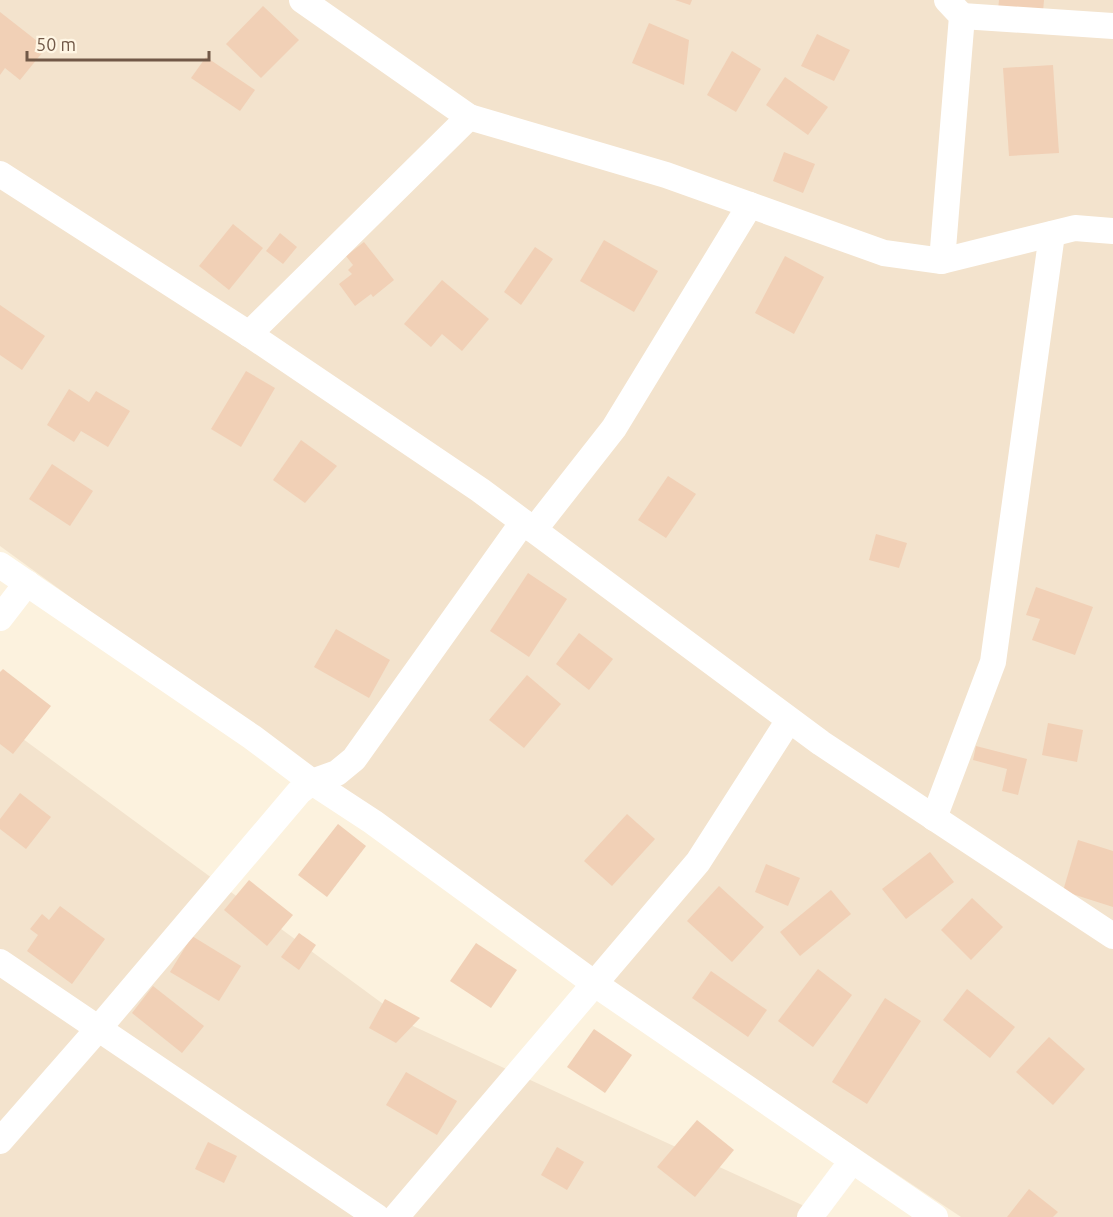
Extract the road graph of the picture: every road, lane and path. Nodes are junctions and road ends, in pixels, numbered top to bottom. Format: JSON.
{"nodes":[{"id":1,"x":302,"y":0,"type":"edge"},
{"id":2,"x":955,"y":8,"type":"edge"},
{"id":3,"x":1113,"y":26,"type":"edge"},
{"id":4,"x":469,"y":117,"type":"junction"},
{"id":5,"x":2,"y":177,"type":"edge"},
{"id":6,"x":750,"y":205,"type":"junction"},
{"id":7,"x":1113,"y":231,"type":"edge"},
{"id":8,"x":1052,"y":234,"type":"junction"},
{"id":9,"x":942,"y":261,"type":"junction"},
{"id":10,"x":249,"y":334,"type":"junction"},
{"id":11,"x":528,"y":526,"type":"junction"},
{"id":12,"x":0,"y":565,"type":"edge"},
{"id":13,"x":27,"y":583,"type":"junction"},
{"id":14,"x":0,"y":618,"type":"edge"},
{"id":15,"x":789,"y":720,"type":"junction"},
{"id":16,"x":312,"y":782,"type":"junction"},
{"id":17,"x":934,"y":818,"type":"junction"},
{"id":18,"x":1113,"y":936,"type":"edge"},
{"id":19,"x":0,"y":962,"type":"edge"},
{"id":20,"x":595,"y":984,"type":"junction"},
{"id":21,"x":98,"y":1029,"type":"junction"},
{"id":22,"x":0,"y":1141,"type":"edge"},
{"id":23,"x":852,"y":1161,"type":"junction"},
{"id":24,"x":377,"y":1217,"type":"edge"},
{"id":25,"x":396,"y":1217,"type":"edge"},
{"id":26,"x":810,"y":1217,"type":"edge"},
{"id":27,"x":935,"y":1217,"type":"edge"}],
"edges":[{"from":1,"to":4,"type":"street"},
{"from":2,"to":3,"type":"street"},
{"from":2,"to":9,"type":"street"},
{"from":4,"to":6,"type":"street"},
{"from":4,"to":10,"type":"street"},
{"from":5,"to":10,"type":"street"},
{"from":6,"to":9,"type":"street"},
{"from":6,"to":11,"type":"street"},
{"from":7,"to":8,"type":"street"},
{"from":8,"to":9,"type":"street"},
{"from":8,"to":17,"type":"street"},
{"from":10,"to":11,"type":"street"},
{"from":11,"to":15,"type":"street"},
{"from":11,"to":16,"type":"street"},
{"from":12,"to":13,"type":"street"},
{"from":13,"to":14,"type":"street"},
{"from":13,"to":16,"type":"street"},
{"from":15,"to":17,"type":"street"},
{"from":15,"to":20,"type":"street"},
{"from":16,"to":20,"type":"street"},
{"from":16,"to":21,"type":"street"},
{"from":17,"to":18,"type":"street"},
{"from":19,"to":21,"type":"street"},
{"from":20,"to":23,"type":"street"},
{"from":20,"to":25,"type":"street"},
{"from":21,"to":22,"type":"street"},
{"from":21,"to":24,"type":"street"},
{"from":23,"to":26,"type":"street"},
{"from":23,"to":27,"type":"street"}]}
